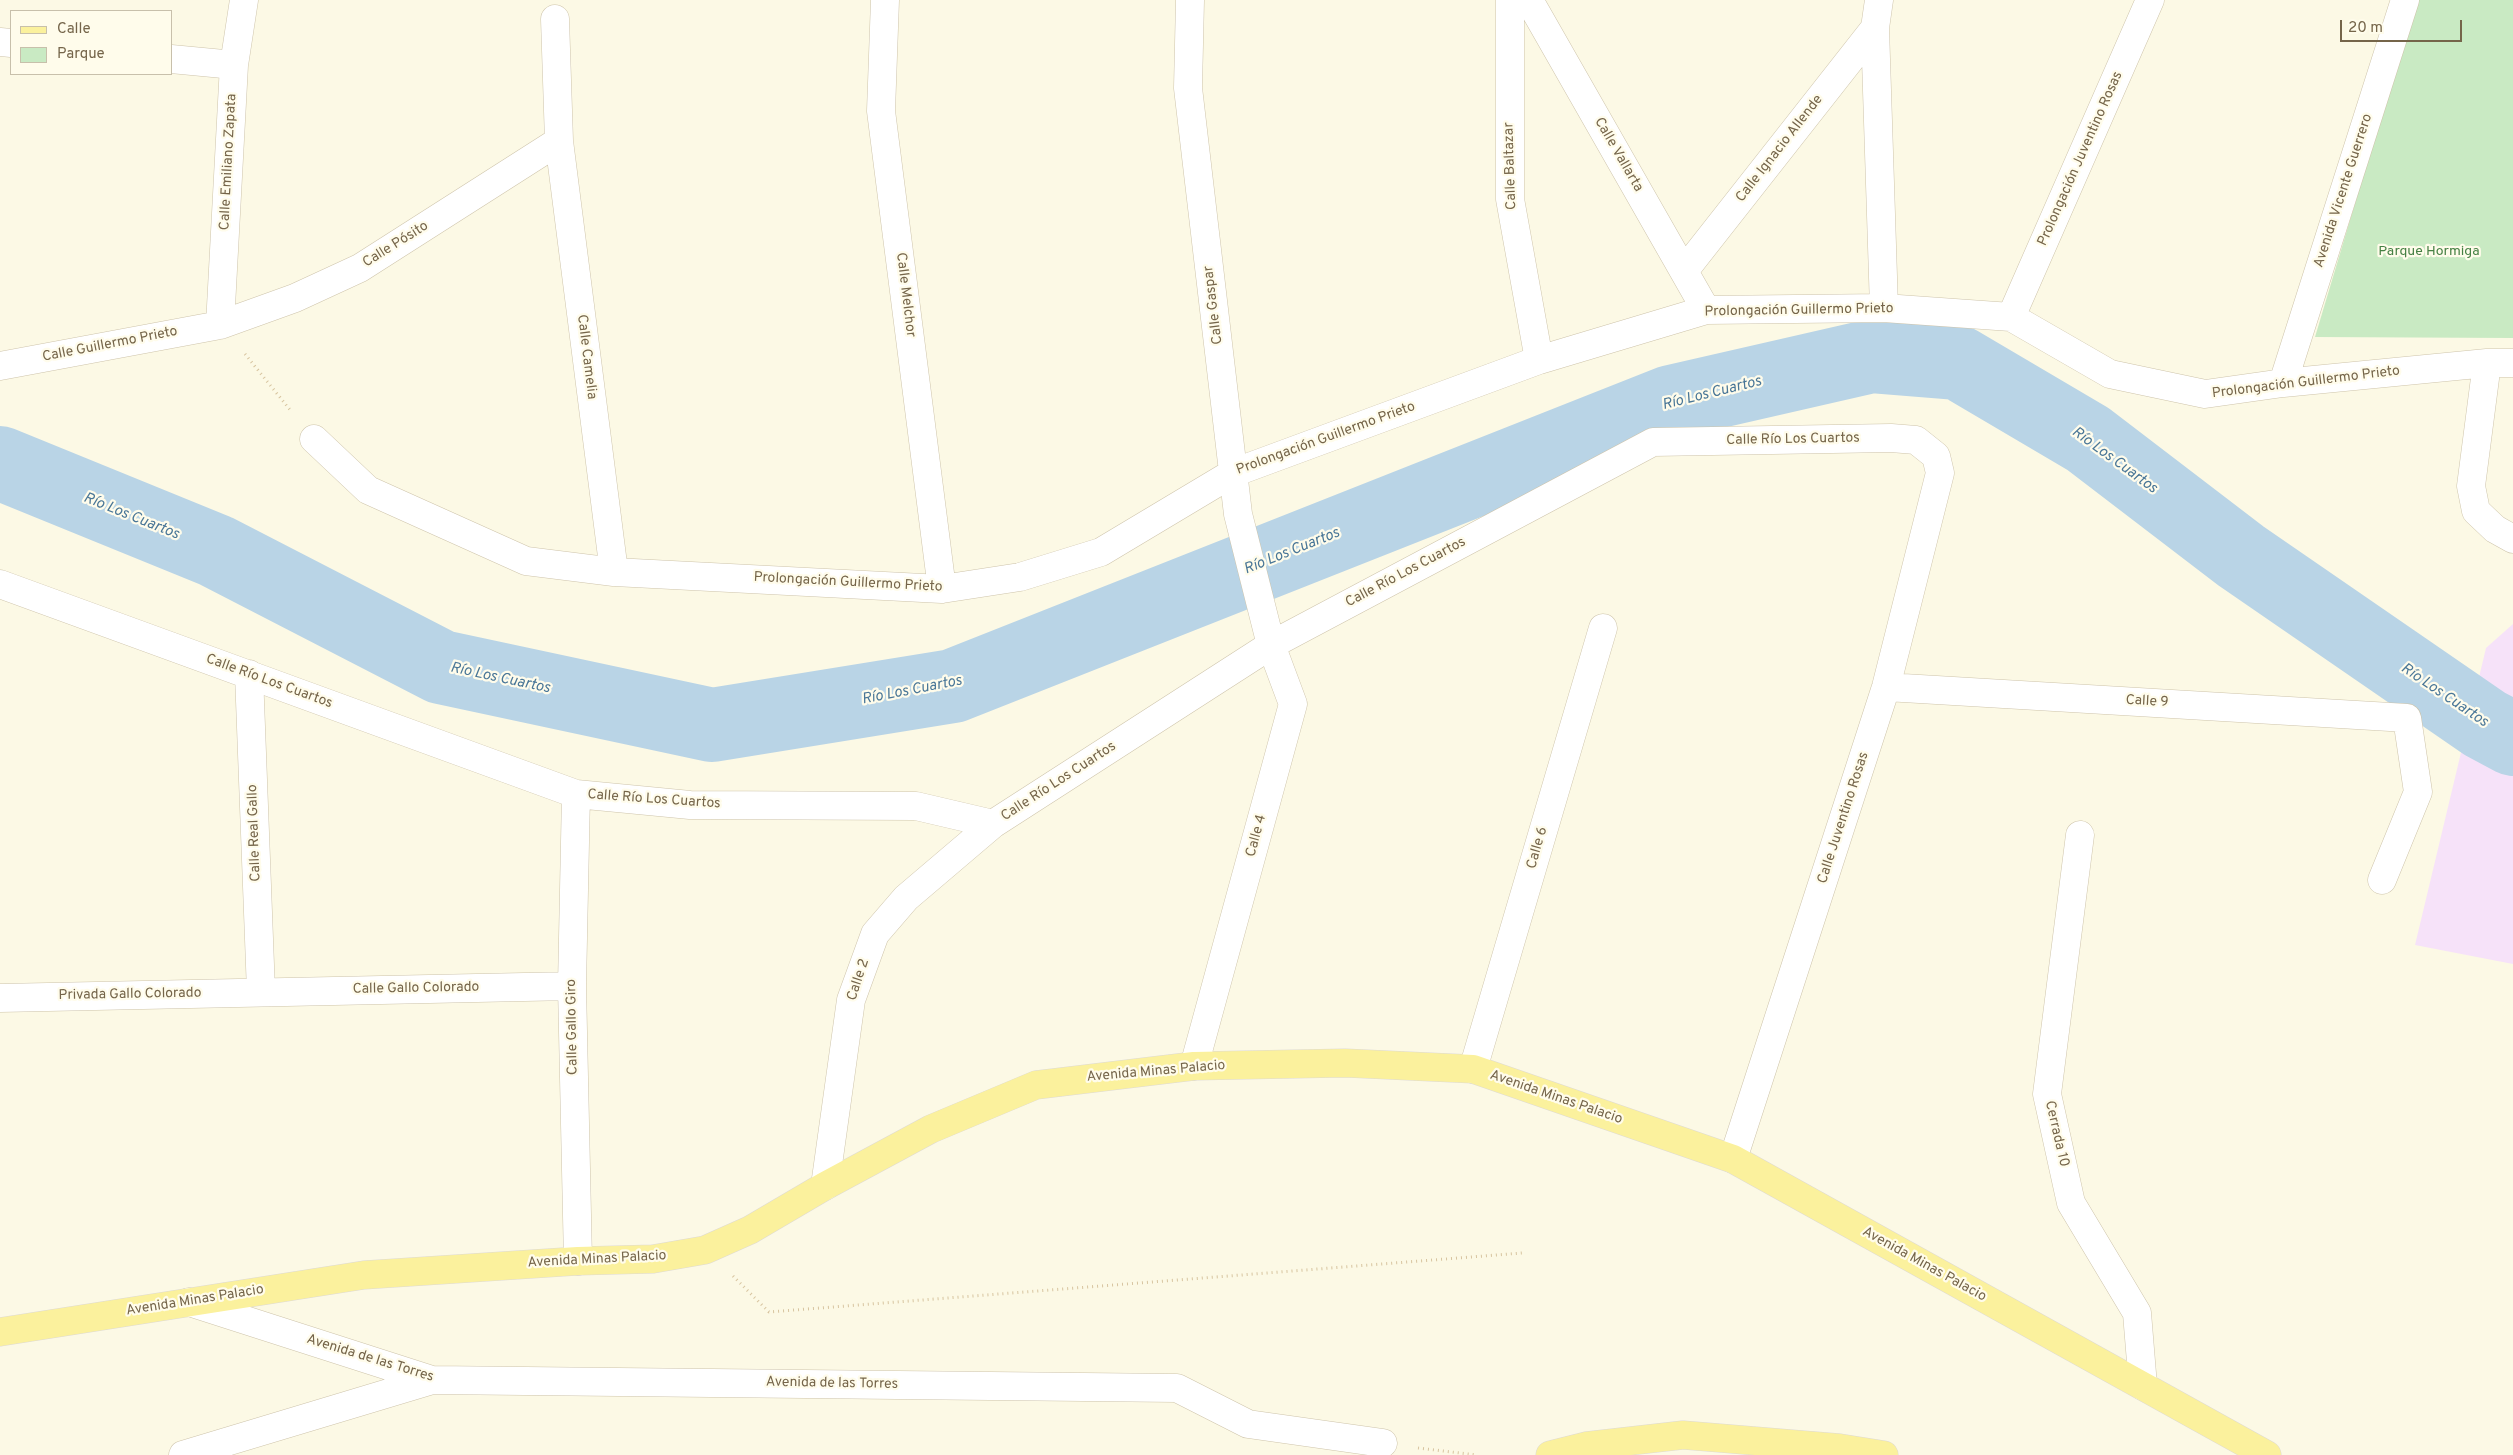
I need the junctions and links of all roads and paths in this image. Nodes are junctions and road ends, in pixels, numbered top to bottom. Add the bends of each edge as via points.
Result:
1 (244, 0) edge
2 (885, 0) edge
3 (1190, 0) edge
4 (1510, 0) edge
5 (1529, 0) edge
6 (1879, 0) edge
7 (2150, 0) edge
8 (2405, 0) edge
9 (556, 19) dead end
10 (1875, 28) junction
11 (172, 59) edge
12 (234, 65) junction
13 (559, 141) junction
14 (1684, 271) junction
15 (1884, 308) junction
16 (1706, 310) junction
17 (2012, 317) junction
18 (220, 325) junction
19 (1539, 360) junction
20 (2500, 363) edge
21 (0, 366) edge
22 (2283, 383) junction
23 (314, 439) joint
24 (1233, 473) junction
25 (1940, 473) joint
26 (2513, 539) edge
27 (614, 572) junction
28 (0, 584) edge
29 (942, 589) junction
30 (1262, 607) joint
31 (1603, 628) dead end
32 (1271, 645) junction
33 (249, 674) junction
34 (1886, 687) junction
35 (576, 794) junction
36 (993, 824) junction
37 (2080, 835) dead end
38 (2382, 880) dead end
39 (572, 986) junction
40 (261, 992) junction
41 (0, 998) edge
42 (1194, 1066) junction
43 (1473, 1069) junction
44 (1733, 1160) junction
45 (825, 1186) junction
46 (706, 1250) junction
47 (1522, 1253) dead end
48 (578, 1261) junction
49 (189, 1302) junction
50 (0, 1332) edge
51 (432, 1380) junction
52 (2144, 1386) junction
53 (1383, 1443) joint
54 (184, 1455) edge
55 (1477, 1455) edge
56 (1550, 1455) edge
57 (1884, 1455) edge
58 (2267, 1455) edge

1 - 12 street, Calle Emiliano Zapata
2 - 29 street, Calle Melchor via 881,111
3 - 24 street, Calle Gaspar via 1188,88
4 - 19 street, Calle Baltazar via 1510,199
5 - 14 street, Calle Vallarta
6 - 10 street
7 - 17 street, Prolongación Juventino Rosas
8 - 22 street, Avenida Vicente Guerrero
9 - 13 street, Calle Camelia
10 - 14 street, Calle Ignacio Allende
10 - 15 street
11 - 12 street
12 - 18 street, Calle Emiliano Zapata
13 - 18 street, Calle Pósito via 360,268 295,298
13 - 27 street, Calle Camelia
14 - 16 street, Calle Vallarta
15 - 16 street, Prolongación Guillermo Prieto
15 - 17 street, Prolongación Guillermo Prieto
16 - 19 street, Prolongación Guillermo Prieto
17 - 22 street, Prolongación Guillermo Prieto via 2110,374 2205,394
18 - 21 street, Calle Guillermo Prieto
18 - 23 path
19 - 24 street, Prolongación Guillermo Prieto
20 - 22 street, Prolongación Guillermo Prieto
20 - 26 street via 2471,486 2476,511 2495,530
23 - 27 street, Prolongación Guillermo Prieto via 368,490 526,561
24 - 29 street, Prolongación Guillermo Prieto via 1101,552 1020,577
24 - 30 street, Calle Gaspar via 1238,514
25 - 32 street, Calle Río Los Cuartos via 1936,456 1916,440 1653,442
25 - 34 street, Calle Juventino Rosas
27 - 29 street, Prolongación Guillermo Prieto
28 - 33 street, Calle Río Los Cuartos
30 - 32 street, Calle 4
31 - 43 street, Calle 6
32 - 36 street, Calle Río Los Cuartos
32 - 42 street, Calle 4 via 1293,704
33 - 35 street, Calle Río Los Cuartos
33 - 40 street, Calle Real Gallo
34 - 38 street, Calle 9 via 2407,718 2418,792
34 - 44 street, Calle Juventino Rosas
35 - 36 street, Calle Río Los Cuartos via 690,805 916,806
35 - 39 street, Calle Gallo Giro
36 - 45 street, Calle 2 via 906,898 875,934 851,1000
37 - 52 street, Cerrada 10 via 2047,1094 2071,1203 2137,1313
39 - 40 street, Calle Gallo Colorado
39 - 48 street, Calle Gallo Giro
40 - 41 street, Privada Gallo Colorado
42 - 43 main road, Avenida Minas Palacio via 1345,1063
42 - 45 main road, Avenida Minas Palacio via 1036,1085 931,1129
43 - 44 main road, Avenida Minas Palacio
44 - 52 main road, Avenida Minas Palacio
45 - 46 main road, Avenida Minas Palacio via 750,1230
46 - 47 path via 769,1312
46 - 48 main road, Avenida Minas Palacio via 653,1259
48 - 49 main road, Avenida Minas Palacio via 364,1275
49 - 50 main road, Avenida Minas Palacio
49 - 51 street, Avenida de las Torres
51 - 53 street, Avenida de las Torres via 1177,1388 1248,1424
51 - 54 street
52 - 58 main road, Avenida Minas Palacio
53 - 55 path
56 - 57 main road via 1586,1446 1683,1435 1840,1448

